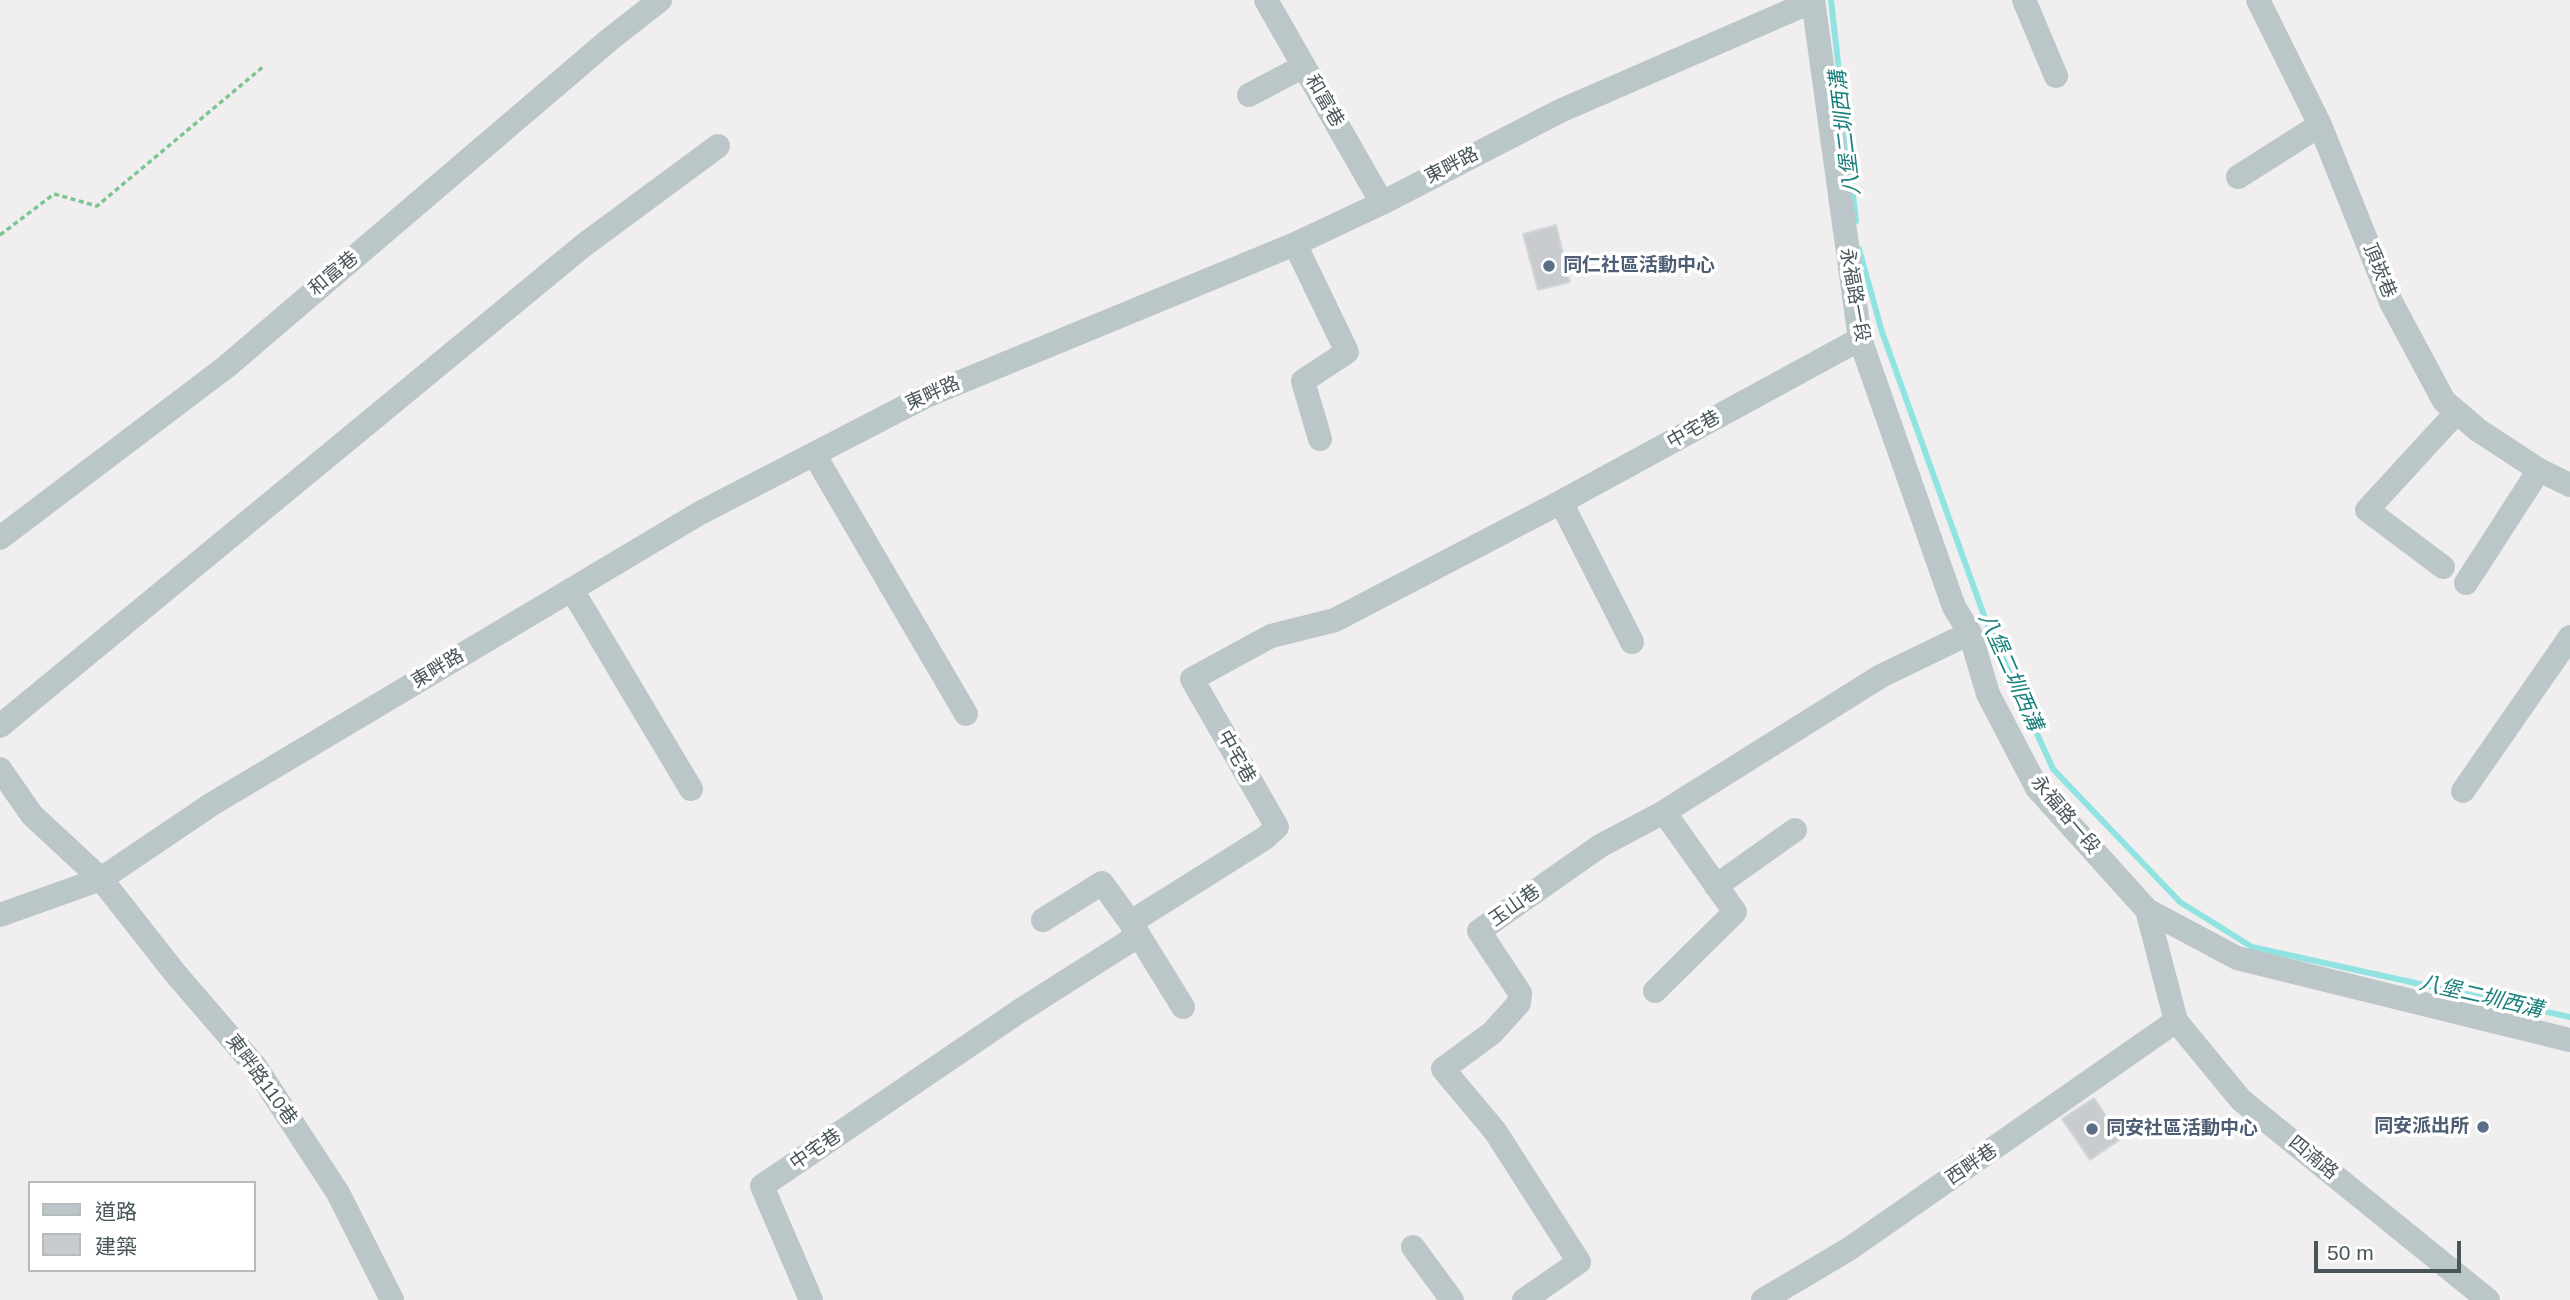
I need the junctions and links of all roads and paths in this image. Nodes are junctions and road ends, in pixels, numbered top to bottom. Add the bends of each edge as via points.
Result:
1 (660, 0) edge
2 (1266, 0) edge
3 (2024, 0) edge
4 (2258, 0) edge
5 (1814, 1) edge
6 (264, 66) dead end
7 (1304, 66) junction
8 (2056, 76) dead end
9 (1249, 95) dead end
10 (2320, 125) junction
11 (718, 146) dead end
12 (2238, 177) dead end
13 (1382, 203) junction
14 (0, 235) edge
15 (1295, 244) junction
16 (1860, 339) junction
17 (2457, 412) junction
18 (1320, 439) dead end
19 (814, 454) junction
20 (2539, 470) junction
21 (2570, 485) edge
22 (1561, 502) junction
23 (0, 538) edge
24 (2443, 567) dead end
25 (2466, 583) dead end
26 (572, 590) junction
27 (1970, 634) junction
28 (2570, 637) edge
29 (1632, 642) dead end
30 (966, 714) dead end
31 (0, 726) edge
32 (0, 769) edge
33 (691, 789) dead end
34 (2463, 791) dead end
35 (1664, 812) junction
36 (1794, 830) dead end
37 (101, 880) junction
38 (1716, 886) junction
39 (2147, 909) junction
40 (0, 915) edge
41 (1043, 920) dead end
42 (1133, 926) junction
43 (1655, 990) dead end
44 (1184, 1007) dead end
45 (2176, 1021) junction
46 (2570, 1040) edge
47 (1413, 1247) dead end
48 (392, 1300) edge
49 (811, 1300) edge
50 (1452, 1300) edge
51 (1524, 1300) edge
52 (1763, 1300) edge
53 (2488, 1300) edge

1 - 23 street, 和富巷 via 226,367
2 - 7 street, 和富巷
3 - 8 street
4 - 10 street, 頂崁巷
5 - 13 street, 東畔路 via 1560,111
5 - 16 street, 永福路一段
6 - 14 path via 97,206 54,194
7 - 9 street
7 - 13 street, 和富巷
10 - 12 street
10 - 17 street, 頂崁巷 via 2391,302 2445,401
11 - 31 street via 584,245
13 - 15 street, 東畔路
15 - 18 street via 1347,352 1303,381
15 - 19 street, 東畔路 via 924,397
16 - 22 street, 中宅巷
16 - 27 street, 永福路一段 via 1954,607
17 - 20 street, 頂崁巷
17 - 24 street via 2367,510
19 - 26 street, 東畔路 via 700,513
19 - 30 street
20 - 21 street, 頂崁巷
20 - 25 street
22 - 29 street
22 - 42 street, 中宅巷 via 1335,620 1271,636 1192,679 1277,827 1136,919
26 - 33 street
26 - 37 street, 東畔路 via 212,804
27 - 35 street, 玉山巷 via 1881,676
27 - 39 street, 永福路一段 via 1988,694 2037,788
28 - 34 street
32 - 37 street via 32,815
35 - 38 street
35 - 51 street, 玉山巷 via 1600,846 1479,931 1520,993 1519,1003 1492,1033 1443,1069 1495,1131 1578,1262
36 - 38 street
37 - 40 street, 東畔路
37 - 48 street, 東畔路110巷 via 255,1066 338,1193
38 - 43 street via 1735,912
39 - 45 street, 四湳路
39 - 46 street, 永福路一段 via 2237,958
41 - 42 street via 1102,883
42 - 44 street
42 - 49 street, 中宅巷 via 1133,939 762,1186
45 - 52 street, 西畔巷 via 1849,1249
45 - 53 street, 四湳路 via 2241,1100
47 - 50 street

